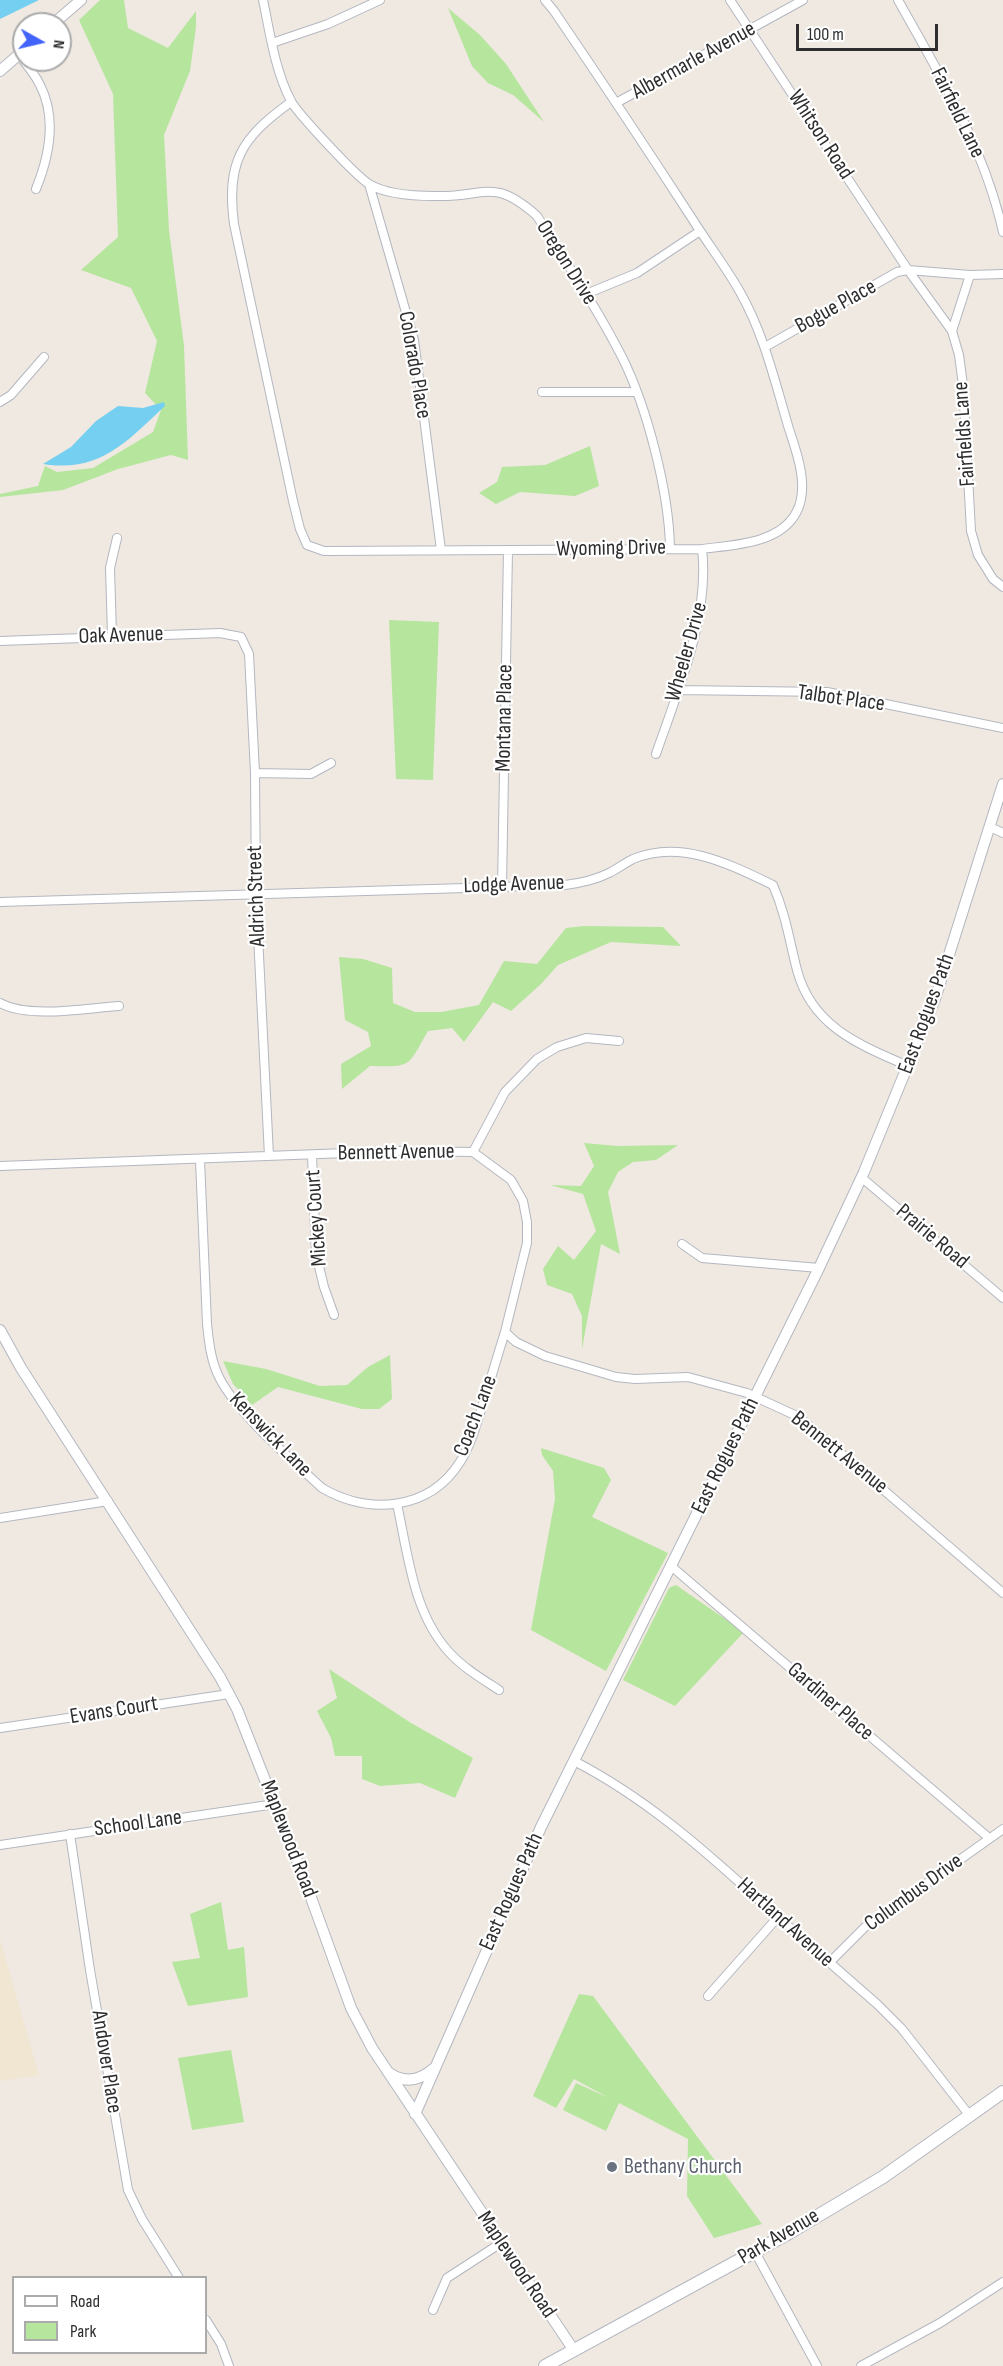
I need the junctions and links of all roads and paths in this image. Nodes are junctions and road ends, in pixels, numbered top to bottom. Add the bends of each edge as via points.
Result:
1 (81, 0) edge
2 (263, 0) edge
3 (380, 0) edge
4 (545, 0) edge
5 (730, 0) edge
6 (803, 0) edge
7 (898, 0) edge
8 (67, 12) edge
9 (750, 31) junction
10 (273, 43) junction
11 (12, 60) edge
12 (0, 71) edge
13 (33, 72) edge
14 (291, 102) junction
15 (616, 103) junction
16 (369, 184) junction
17 (36, 189) dead end
18 (700, 231) junction
19 (1003, 232) edge
20 (908, 270) junction
21 (1003, 274) edge
22 (970, 275) junction
23 (586, 294) junction
24 (952, 331) junction
25 (765, 347) junction
26 (44, 357) dead end
27 (542, 392) dead end
28 (635, 392) junction
29 (0, 402) edge
30 (117, 538) dead end
31 (670, 548) junction
32 (702, 549) junction
33 (441, 550) junction
34 (508, 551) junction
35 (1003, 586) edge
36 (112, 635) junction
37 (241, 638) joint
38 (0, 641) edge
39 (678, 690) junction
40 (1003, 728) edge
41 (656, 754) dead end
42 (331, 763) dead end
43 (255, 773) junction
44 (1003, 784) edge
45 (990, 827) junction
46 (1003, 833) edge
47 (502, 885) junction
48 (256, 895) junction
49 (0, 902) edge
50 (0, 1003) edge
51 (119, 1006) dead end
52 (619, 1041) dead end
53 (908, 1066) junction
54 (473, 1152) junction
55 (269, 1155) junction
56 (312, 1155) junction
57 (200, 1160) junction
58 (0, 1166) edge
59 (861, 1177) junction
60 (682, 1244) dead end
61 (819, 1268) junction
62 (1003, 1296) edge
63 (334, 1315) dead end
64 (0, 1330) edge
65 (505, 1332) junction
66 (755, 1396) junction
67 (108, 1501) junction
68 (398, 1504) junction
69 (0, 1518) edge
70 (671, 1566) junction
71 (1003, 1593) edge
72 (500, 1690) dead end
73 (229, 1694) junction
74 (0, 1728) edge
75 (574, 1761) junction
76 (275, 1804) junction
77 (1003, 1829) edge
78 (70, 1834) junction
79 (989, 1838) junction
80 (0, 1845) edge
81 (777, 1917) junction
82 (829, 1963) junction
83 (708, 1996) dead end
84 (436, 2067) junction
85 (384, 2068) junction
86 (1003, 2092) edge
87 (415, 2114) junction
88 (970, 2116) junction
89 (501, 2243) junction
90 (755, 2252) junction
91 (177, 2276) edge
92 (1003, 2282) edge
93 (433, 2310) dead end
94 (207, 2322) edge
95 (573, 2349) junction
96 (229, 2366) edge
97 (545, 2366) edge
98 (818, 2366) edge
99 (861, 2366) edge

1 - 8 street
2 - 10 street, Oregon Drive
3 - 10 street
4 - 15 street, Wyoming Drive
5 - 9 street, Whitson Road
6 - 9 street, Albermarle Avenue
7 - 19 street, Fairfield Lane via 957,104 978,153
9 - 15 street, Albermarle Avenue
9 - 20 street, Whitson Road
10 - 14 street, Oregon Drive
11 - 12 street
13 - 17 street via 45,98 50,144
14 - 16 street, Oregon Drive
14 - 33 street, Wyoming Drive via 252,135 232,177 231,200 300,529 307,545 324,551
15 - 18 street, Wyoming Drive
16 - 23 street, Oregon Drive via 419,195 504,193 520,201 537,216
16 - 33 street, Colorado Place via 414,340
18 - 23 street via 638,273
18 - 25 street, Wyoming Drive via 740,292
20 - 22 street
20 - 24 street, Whitson Road
20 - 25 street, Bogue Place via 897,272
21 - 22 street
22 - 24 street
23 - 28 street, Oregon Drive via 623,359
24 - 35 street, Fairfields Lane via 963,385 971,531 978,555 993,579
25 - 32 street, Wyoming Drive via 800,470 797,512 785,526 766,537
26 - 29 street
27 - 28 street
28 - 31 street, Oregon Drive via 663,485
30 - 36 street via 110,567
31 - 32 street, Wyoming Drive
31 - 34 street, Wyoming Drive
32 - 39 street, Wheeler Drive via 703,594
33 - 34 street, Wyoming Drive
34 - 47 street, Montana Place
36 - 37 street, Oak Avenue via 220,633
36 - 38 street, Oak Avenue
37 - 43 street, Aldrich Street via 249,654
39 - 40 street, Talbot Place via 827,692
39 - 41 street, Wheeler Drive
42 - 43 street via 310,774
43 - 48 street, Aldrich Street
44 - 45 street, East Rogues Path
45 - 46 street
45 - 53 street, East Rogues Path via 935,999
47 - 48 street, Lodge Avenue
47 - 53 street, Lodge Avenue via 588,882 656,851 683,851 747,872 773,885 784,910 798,973 812,1004 831,1026 854,1041
48 - 49 street, Lodge Avenue
48 - 55 street, Aldrich Street
50 - 51 street via 17,1010 42,1011
52 - 54 street via 586,1038 557,1047 537,1059 505,1092
53 - 59 street, East Rogues Path
54 - 56 street, Bennett Avenue
54 - 65 street, Bennett Avenue via 511,1180 523,1201 527,1222 526,1243
55 - 56 street, Bennett Avenue
55 - 57 street, Bennett Avenue
56 - 63 street, Mickey Court via 316,1254
57 - 58 street, Bennett Avenue
57 - 68 street, Kenswick Lane via 207,1324 219,1377 234,1402 322,1488 360,1504
59 - 61 street, East Rogues Path
59 - 62 street, Prairie Road
60 - 61 street via 702,1258
61 - 66 street, East Rogues Path
64 - 67 street, Maplewood Road
65 - 66 street, Bennett Avenue via 545,1356 616,1377 688,1377
65 - 68 street, Coach Lane via 473,1437 460,1462 429,1491
66 - 70 street, East Rogues Path
66 - 71 street, Bennett Avenue via 800,1417
67 - 69 street
67 - 73 street, Maplewood Road
68 - 72 street via 414,1581 433,1629 448,1651
70 - 75 street, East Rogues Path
70 - 79 street, Gardiner Place
73 - 74 street, Evans Court
73 - 76 street, Maplewood Road
75 - 81 street, Hartland Avenue via 656,1812
75 - 84 street, East Rogues Path
76 - 78 street, School Lane
76 - 85 street, Maplewood Road via 351,2008
77 - 79 street, Columbus Drive
78 - 80 street, School Lane
78 - 91 street, Andover Place via 128,2190
79 - 82 street, Columbus Drive via 865,1927
81 - 82 street, Hartland Avenue
81 - 83 street
82 - 88 street, Hartland Avenue via 902,2029
84 - 85 street via 409,2081
84 - 87 street, East Rogues Path
85 - 87 street, Maplewood Road
86 - 88 main road, Park Avenue
87 - 89 street, Maplewood Road
88 - 90 main road, Park Avenue via 883,2176
89 - 93 street via 447,2278
89 - 95 street, Maplewood Road
90 - 95 main road, Park Avenue
90 - 98 street
92 - 99 street via 940,2323
94 - 96 street
95 - 97 main road, Park Avenue

